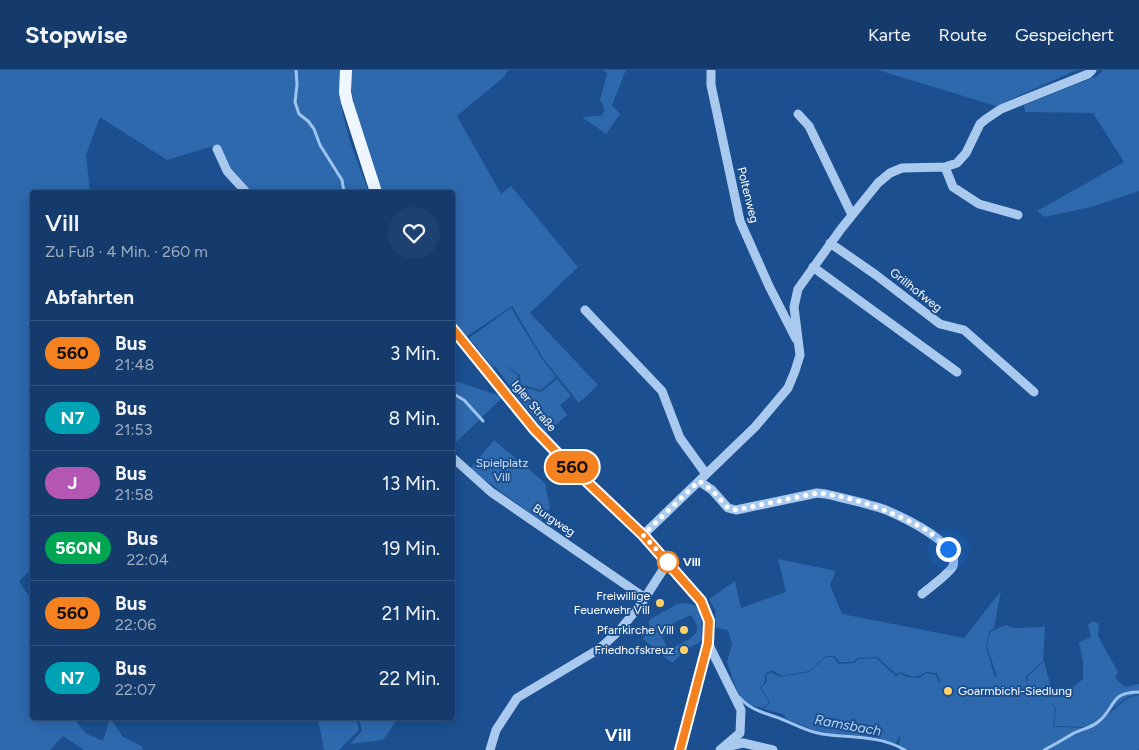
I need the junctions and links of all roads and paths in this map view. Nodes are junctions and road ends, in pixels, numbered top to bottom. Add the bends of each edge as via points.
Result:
1 (346, 70) edge
2 (710, 70) edge
3 (1092, 70) edge
4 (798, 114) dead end
5 (217, 149) dead end
6 (945, 167) junction
7 (244, 190) edge
8 (375, 190) edge
9 (852, 215) junction
10 (1018, 215) dead end
11 (830, 243) junction
12 (813, 267) junction
13 (585, 310) dead end
14 (455, 332) edge
15 (799, 346) junction
16 (958, 372) dead end
17 (1034, 392) dead end
18 (455, 460) edge
19 (706, 474) junction
20 (699, 481) junction
21 (643, 535) junction
22 (668, 562) junction
23 (922, 594) dead end
24 (645, 598) junction
25 (708, 643) junction
26 (722, 749) edge
27 (490, 750) edge
28 (680, 750) edge
29 (774, 750) edge

1 - 8 main road via 347,102
2 - 15 street, Poltenweg via 740,221
3 - 6 street via 988,117 980,124 960,161
4 - 9 street via 809,126
5 - 7 street via 227,171
6 - 9 street via 907,167 895,171 878,184
6 - 10 street via 953,187 979,204
9 - 11 street
11 - 12 street
11 - 17 street, Grillhofweg via 940,324 964,330
12 - 15 street via 798,289 794,302
12 - 16 street
13 - 19 street via 662,391 680,438
14 - 21 main road, Igler Straße via 534,429
15 - 19 street via 797,366 784,394
18 - 24 street, Burgweg via 490,492
19 - 20 street
20 - 21 street
20 - 23 street via 728,508 736,510 817,493 826,494 885,510 930,532 952,552 954,561 952,568
21 - 22 main road, Igler Straße
22 - 24 street
22 - 25 main road, Igler Straße via 704,607 709,621
24 - 27 street via 619,631 599,649 517,698 496,730
25 - 26 street via 741,710 740,733
25 - 28 main road, Igler Straße
26 - 29 street via 743,743

